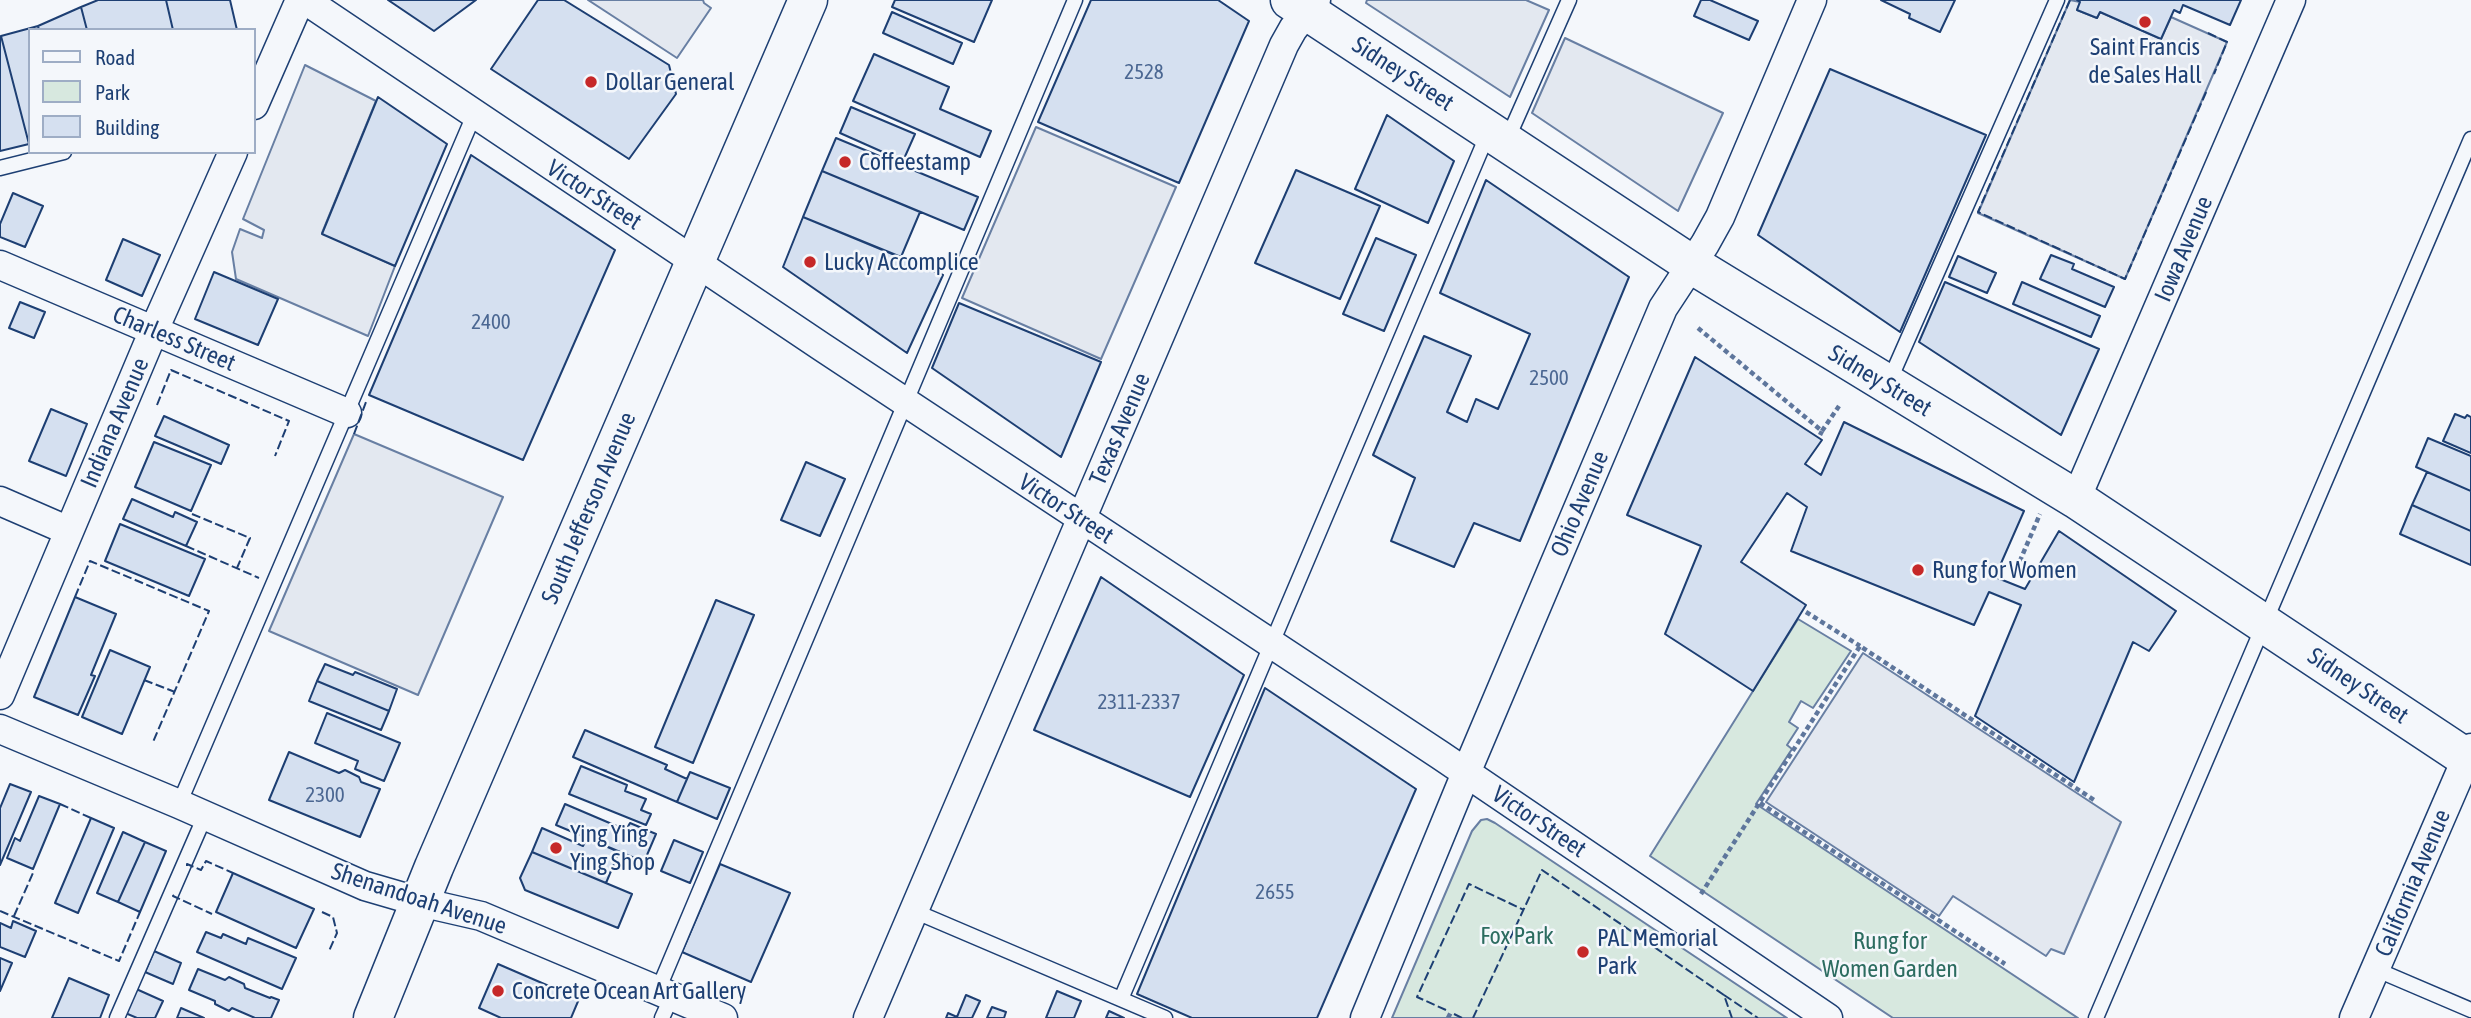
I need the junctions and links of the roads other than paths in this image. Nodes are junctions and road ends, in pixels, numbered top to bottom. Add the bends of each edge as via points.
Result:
1 (302, 0) edge
2 (808, 0) edge
3 (1075, 0) edge
4 (1569, 0) edge
5 (1812, 0) edge
6 (2057, 0) edge
7 (2291, 0) edge
8 (1304, 4) edge
9 (256, 101) edge
10 (474, 115) junction
11 (1498, 136) junction
12 (2471, 139) edge
13 (56, 154) edge
14 (232, 154) edge
15 (0, 168) edge
16 (695, 263) junction
17 (1691, 264) junction
18 (0, 265) edge
19 (154, 330) junction
20 (1888, 385) junction
21 (906, 404) junction
22 (347, 413) junction
23 (2077, 499) junction
24 (0, 501) edge
25 (1081, 519) junction
26 (69, 531) junction
27 (2264, 624) junction
28 (1271, 644) junction
29 (0, 695) edge
30 (0, 729) edge
31 (2469, 756) edge
32 (1466, 773) junction
33 (179, 804) junction
34 (205, 816) junction
35 (420, 902) junction
36 (914, 911) junction
37 (2375, 969) junction
38 (1121, 999) junction
39 (664, 1001) edge
40 (2471, 1010) edge
41 (117, 1018) edge
42 (373, 1018) edge
43 (723, 1018) edge
44 (868, 1018) edge
45 (1165, 1018) edge
46 (1365, 1018) edge
47 (1828, 1018) edge
48 (2096, 1018) edge
49 (2354, 1018) edge

1 - 9 street
1 - 10 street, Victor Street
2 - 16 street, South Jefferson Avenue
3 - 21 lane
4 - 11 lane
5 - 17 street, Ohio Avenue via 1720,217
6 - 20 lane
7 - 23 street, Iowa Avenue
8 - 11 street, Sidney Street
8 - 25 street, Texas Avenue
10 - 16 street, Victor Street
10 - 22 lane
11 - 17 street, Sidney Street
11 - 28 lane
12 - 27 lane
13 - 15 lane
14 - 19 street, Indiana Avenue
16 - 21 street, Victor Street
16 - 35 street, South Jefferson Avenue
17 - 20 street, Sidney Street
17 - 32 street, Ohio Avenue via 1663,308
18 - 19 street, Charless Street
19 - 22 street, Charless Street
19 - 26 street, Indiana Avenue
20 - 23 street, Sidney Street
21 - 25 street, Victor Street
21 - 39 lane
22 - 33 lane
23 - 27 street, Sidney Street
24 - 26 street
25 - 28 street, Victor Street
25 - 36 street, Texas Avenue
26 - 29 street, Indiana Avenue
27 - 31 street, Sidney Street
27 - 48 lane
28 - 32 street, Victor Street
28 - 38 lane
30 - 33 street, Shenandoah Avenue
31 - 37 street, California Avenue
32 - 46 street, Ohio Avenue
32 - 47 street, Victor Street
33 - 34 street, Shenandoah Avenue
34 - 35 street, Shenandoah Avenue via 365,886
34 - 41 lane
35 - 39 street, Shenandoah Avenue via 481,916
35 - 42 street, South Jefferson Avenue
36 - 38 lane
36 - 44 street, Texas Avenue
37 - 40 lane
37 - 49 street, California Avenue
38 - 45 lane
39 - 43 street, Shenandoah Avenue

